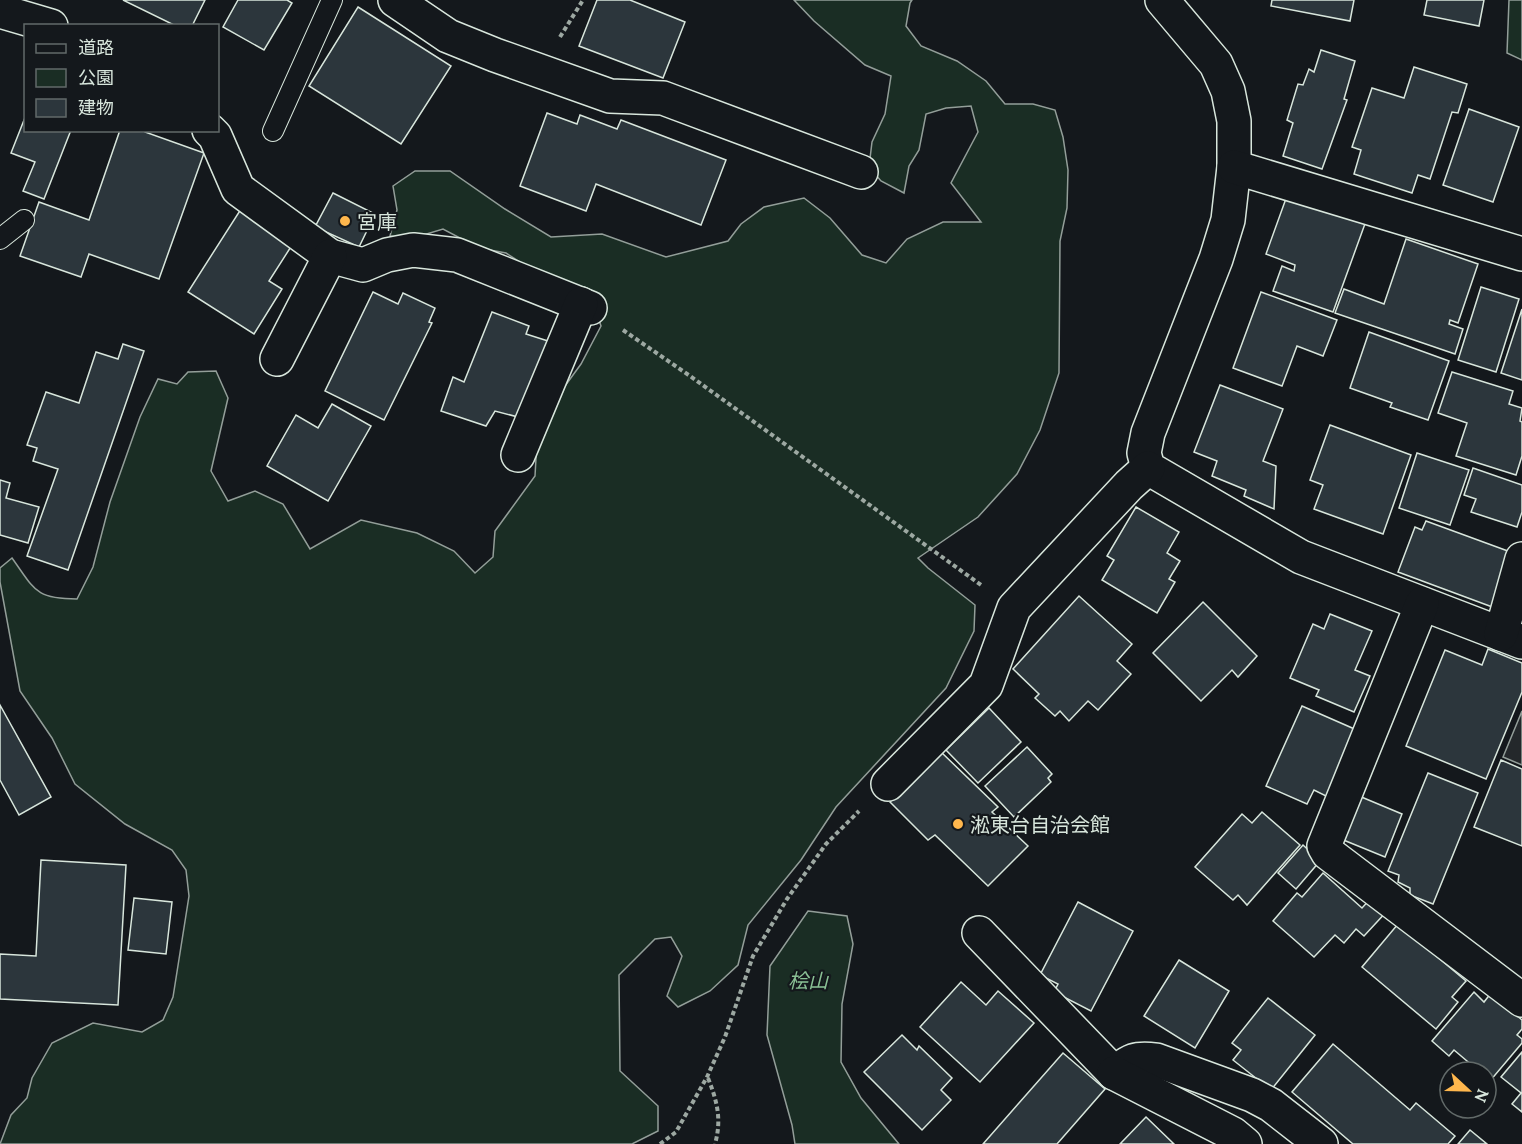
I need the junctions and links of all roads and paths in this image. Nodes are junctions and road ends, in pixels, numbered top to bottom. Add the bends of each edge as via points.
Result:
1 (332, 0) edge
2 (395, 0) edge
3 (1162, 0) edge
4 (0, 11) edge
5 (45, 24) edge
6 (273, 131) dead end
7 (211, 132) edge
8 (1234, 167) junction
9 (861, 172) dead end
10 (24, 220) dead end
11 (0, 239) edge
12 (1522, 254) edge
13 (330, 256) junction
14 (585, 306) junction
15 (277, 359) dead end
16 (518, 454) dead end
17 (1148, 468) junction
18 (1522, 560) edge
19 (1422, 604) junction
20 (1014, 608) junction
21 (1511, 638) edge
22 (888, 784) joint
23 (979, 933) dead end
24 (1522, 1000) edge
25 (1114, 1073) junction
26 (708, 1077) junction
27 (660, 1144) edge
28 (715, 1144) edge
29 (1245, 1144) edge
30 (1321, 1144) edge

1 - 6 lane
2 - 9 street via 448,36 495,55 610,96 663,98
3 - 8 street via 1216,64 1228,91 1234,121
4 - 5 street
7 - 13 street via 238,189
8 - 12 street
8 - 17 street via 1228,220 1216,259 1148,433 1144,453
10 - 11 lane
13 - 14 street via 363,265 413,250 458,255
13 - 15 street
14 - 16 street
14 - 20 path via 700,383
17 - 19 street via 1301,557
17 - 20 street
18 - 21 street
19 - 21 street
19 - 24 street via 1324,846 1328,854
20 - 22 street via 986,685
22 - 26 path via 826,844 787,899 753,956
23 - 25 street
25 - 29 street via 1233,1134
25 - 30 street via 1132,1060 1156,1060 1252,1095
26 - 27 path via 676,1132
26 - 28 path via 717,1101 719,1131

